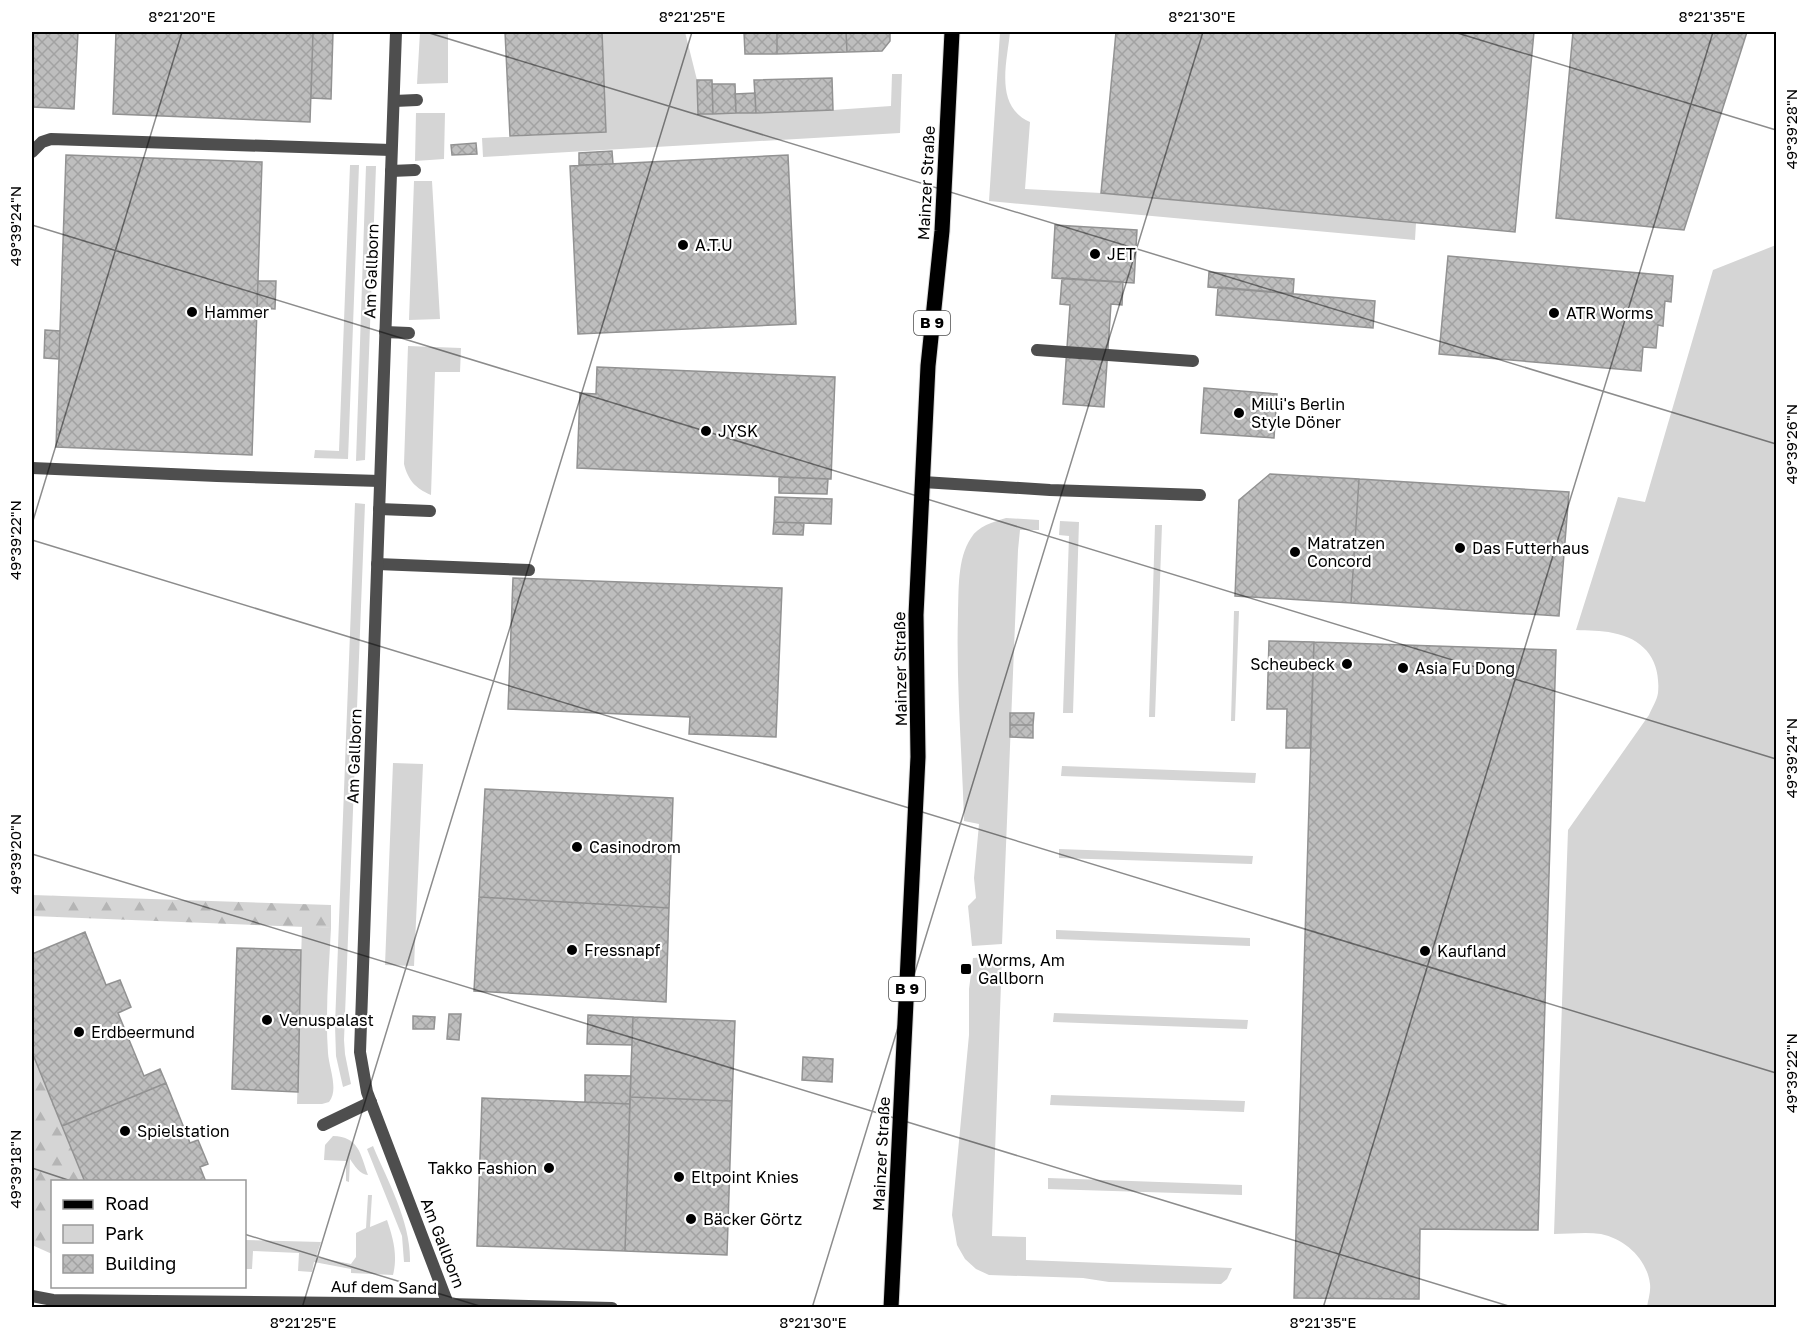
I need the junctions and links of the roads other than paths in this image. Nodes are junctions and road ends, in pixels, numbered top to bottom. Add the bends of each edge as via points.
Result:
1 (396, 32) edge
2 (952, 32) edge
3 (417, 100) dead end
4 (394, 101) junction
5 (391, 150) junction
6 (32, 152) edge
7 (415, 170) dead end
8 (391, 171) junction
9 (386, 332) junction
10 (409, 333) dead end
11 (1037, 350) dead end
12 (1193, 361) dead end
13 (32, 468) edge
14 (380, 481) junction
15 (923, 482) junction
16 (1200, 495) dead end
17 (379, 510) junction
18 (430, 511) dead end
19 (377, 564) junction
20 (529, 570) dead end
21 (371, 1102) junction
22 (323, 1125) dead end
23 (32, 1296) edge
24 (449, 1306) edge
25 (612, 1308) edge
26 (891, 1308) edge

1 - 4 street, Am Gallborn
2 - 15 main road, Mainzer Straße / B 9
3 - 4 street
4 - 5 street, Am Gallborn
5 - 6 street via 51,140 42,142
5 - 8 street, Am Gallborn
7 - 8 street
8 - 9 street, Am Gallborn
9 - 10 street
9 - 14 street, Am Gallborn
11 - 12 street
13 - 14 street
14 - 17 street, Am Gallborn
15 - 16 street
15 - 26 main road, Mainzer Straße / B 9 via 916,615 918,757
17 - 18 street
17 - 19 street, Am Gallborn
19 - 20 street
19 - 21 street, Am Gallborn via 360,1041
21 - 22 street
21 - 24 street, Am Gallborn
23 - 24 street, Auf dem Sand via 53,1300
24 - 25 street, Am Gallborn

